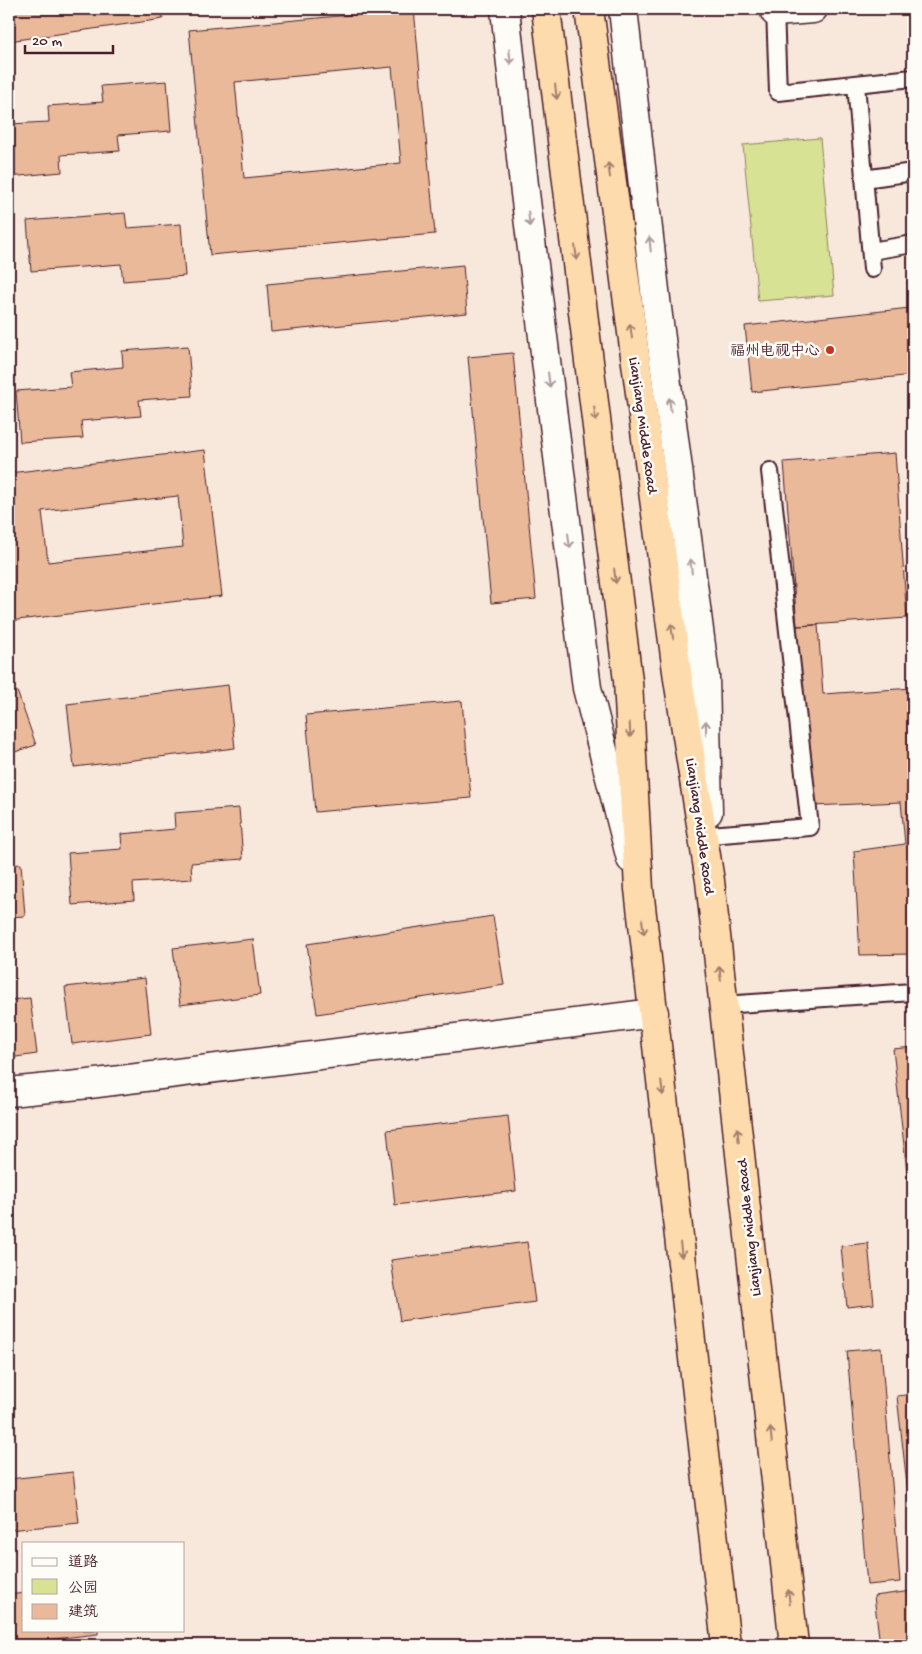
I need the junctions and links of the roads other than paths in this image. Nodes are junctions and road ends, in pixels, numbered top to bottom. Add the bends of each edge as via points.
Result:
1 (505, 9) edge
2 (546, 9) edge
3 (588, 9) edge
4 (623, 9) edge
5 (813, 9) edge
6 (775, 10) edge
7 (913, 78) edge
8 (856, 84) junction
9 (913, 172) edge
10 (864, 179) junction
11 (913, 244) edge
12 (871, 251) junction
13 (872, 268) dead end
14 (770, 471) dead end
15 (709, 835) junction
16 (710, 881) junction
17 (639, 889) junction
18 (913, 992) edge
19 (723, 1006) junction
20 (654, 1013) junction
21 (9, 1092) edge
22 (726, 1645) edge
23 (794, 1645) edge

1 -> 17 main road via 587,688
2 -> 17 highway via 628,681
16 -> 3 highway, Lianjiang Middle Road via 678,679
15 -> 4 main road via 705,676 657,308
5 - 6 main road
6 - 8 lane via 778,92
7 - 8 lane
8 - 10 lane
9 - 10 lane
10 - 12 lane
11 - 12 lane
12 - 13 lane
14 - 15 lane via 810,827
15 - 16 main road
19 -> 16 highway, Lianjiang Middle Road
17 -> 20 highway
18 - 19 lane
23 -> 19 highway, Lianjiang Middle Road
20 - 21 main road
20 -> 22 highway

